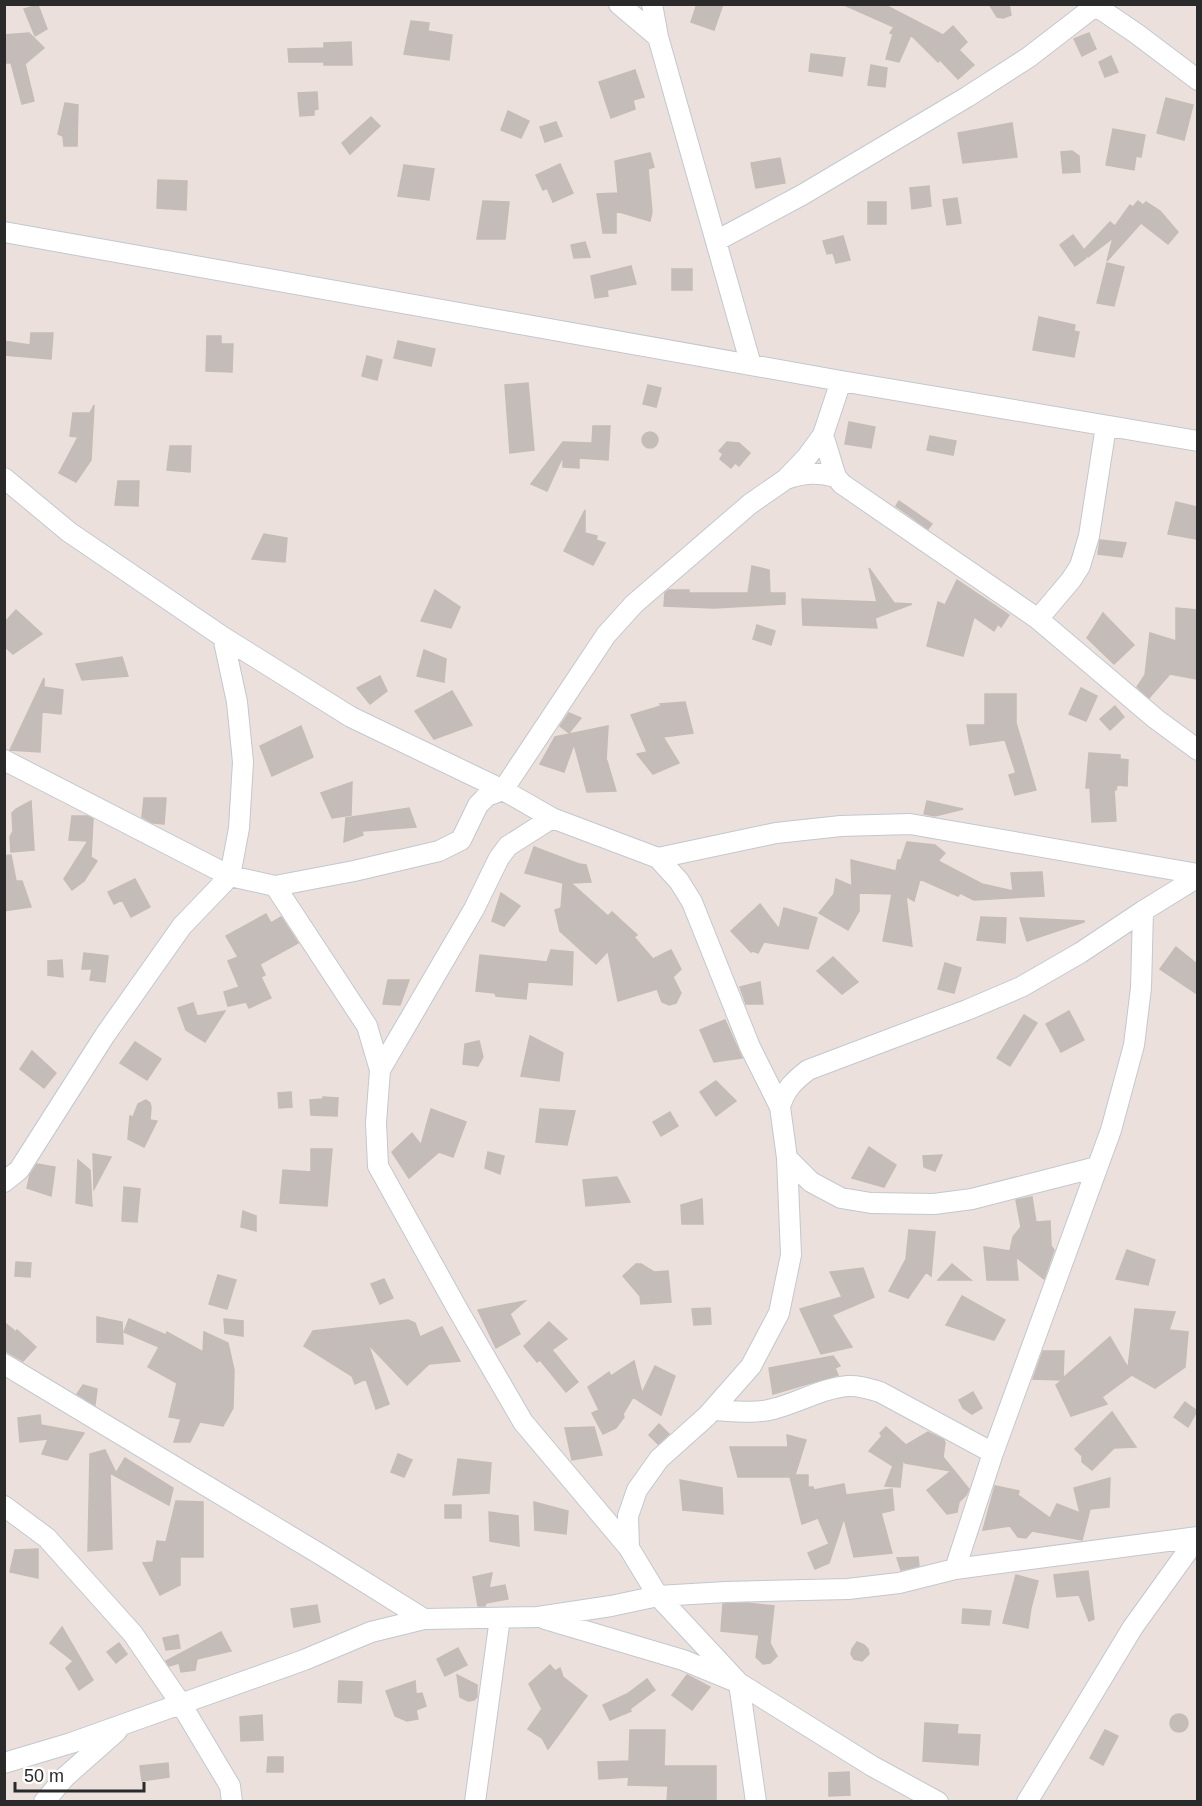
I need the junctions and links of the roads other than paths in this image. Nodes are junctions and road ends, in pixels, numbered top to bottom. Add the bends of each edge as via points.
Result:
1 (619, 4) edge
2 (652, 4) edge
3 (1094, 5) edge
4 (658, 38) junction
5 (1197, 80) edge
6 (4, 232) edge
7 (716, 241) junction
8 (751, 364) junction
9 (841, 381) junction
10 (1106, 426) junction
11 (823, 435) junction
12 (1197, 441) edge
13 (836, 477) junction
14 (4, 478) edge
15 (786, 479) junction
16 (1038, 620) junction
17 (223, 637) junction
18 (1197, 750) edge
19 (10, 767) edge
20 (503, 790) junction
21 (552, 818) junction
22 (658, 858) junction
23 (230, 876) junction
24 (1197, 876) edge
25 (275, 886) junction
26 (1143, 911) junction
27 (380, 1070) junction
28 (780, 1107) junction
29 (787, 1158) junction
30 (1097, 1167) junction
31 (4, 1182) edge
32 (4, 1364) edge
33 (713, 1410) junction
34 (993, 1453) junction
35 (4, 1506) edge
36 (1197, 1537) edge
37 (629, 1548) junction
38 (955, 1569) junction
39 (658, 1596) junction
40 (500, 1617) junction
41 (538, 1617) junction
42 (424, 1619) junction
43 (739, 1683) junction
44 (181, 1704) junction
45 (125, 1723) junction
46 (4, 1763) edge
47 (44, 1802) edge
48 (232, 1802) edge
49 (475, 1802) edge
50 (756, 1802) edge
51 (938, 1802) edge
52 (1027, 1802) edge

1 - 4 street
2 - 4 street
3 - 5 street
3 - 7 street via 1029,57 968,97
4 - 7 street
6 - 8 street
7 - 8 street
8 - 9 street
9 - 10 street
9 - 11 street
10 - 12 street
10 - 16 street via 1089,536 1080,566
11 - 13 street
11 - 15 street
13 - 15 street via 814,473
13 - 16 street
14 - 17 street via 69,531
15 - 20 street via 750,504 634,604 606,635
16 - 18 street
17 - 20 street via 351,717
17 - 23 street via 237,702 243,762 239,828
19 - 23 street
20 - 21 street
20 - 25 street via 487,796 478,805 461,840 439,851
21 - 22 street
21 - 27 street via 508,846 499,858 474,909
22 - 24 street via 776,833 841,826 910,825
22 - 28 street via 679,882 701,920 750,1047
23 - 25 street
23 - 31 street via 182,926 105,1035 19,1170
24 - 26 street
25 - 27 street via 367,1026
26 - 28 street via 1021,987 808,1070 792,1083
26 - 30 street via 1141,988 1134,1045
27 - 37 street via 378,1166 524,1422
28 - 29 street
29 - 30 street via 811,1182 841,1198 871,1203 934,1204 972,1199
29 - 33 street via 791,1255 778,1313 751,1366
30 - 34 street
32 - 42 street
33 - 34 street via 757,1412 810,1395 848,1386 862,1387 880,1392
33 - 37 street via 659,1459 637,1490 628,1516
34 - 38 street
35 - 44 street via 47,1538 133,1634
36 - 38 street
36 - 52 street via 1133,1627
37 - 39 street
38 - 39 street via 899,1583 848,1589
39 - 41 street
39 - 43 street
40 - 41 street
40 - 42 street
40 - 49 street
41 - 43 street via 683,1660
42 - 44 street via 371,1632
43 - 50 street
43 - 51 street
44 - 45 street
44 - 48 street via 230,1786
45 - 46 street
45 - 47 street via 65,1777

